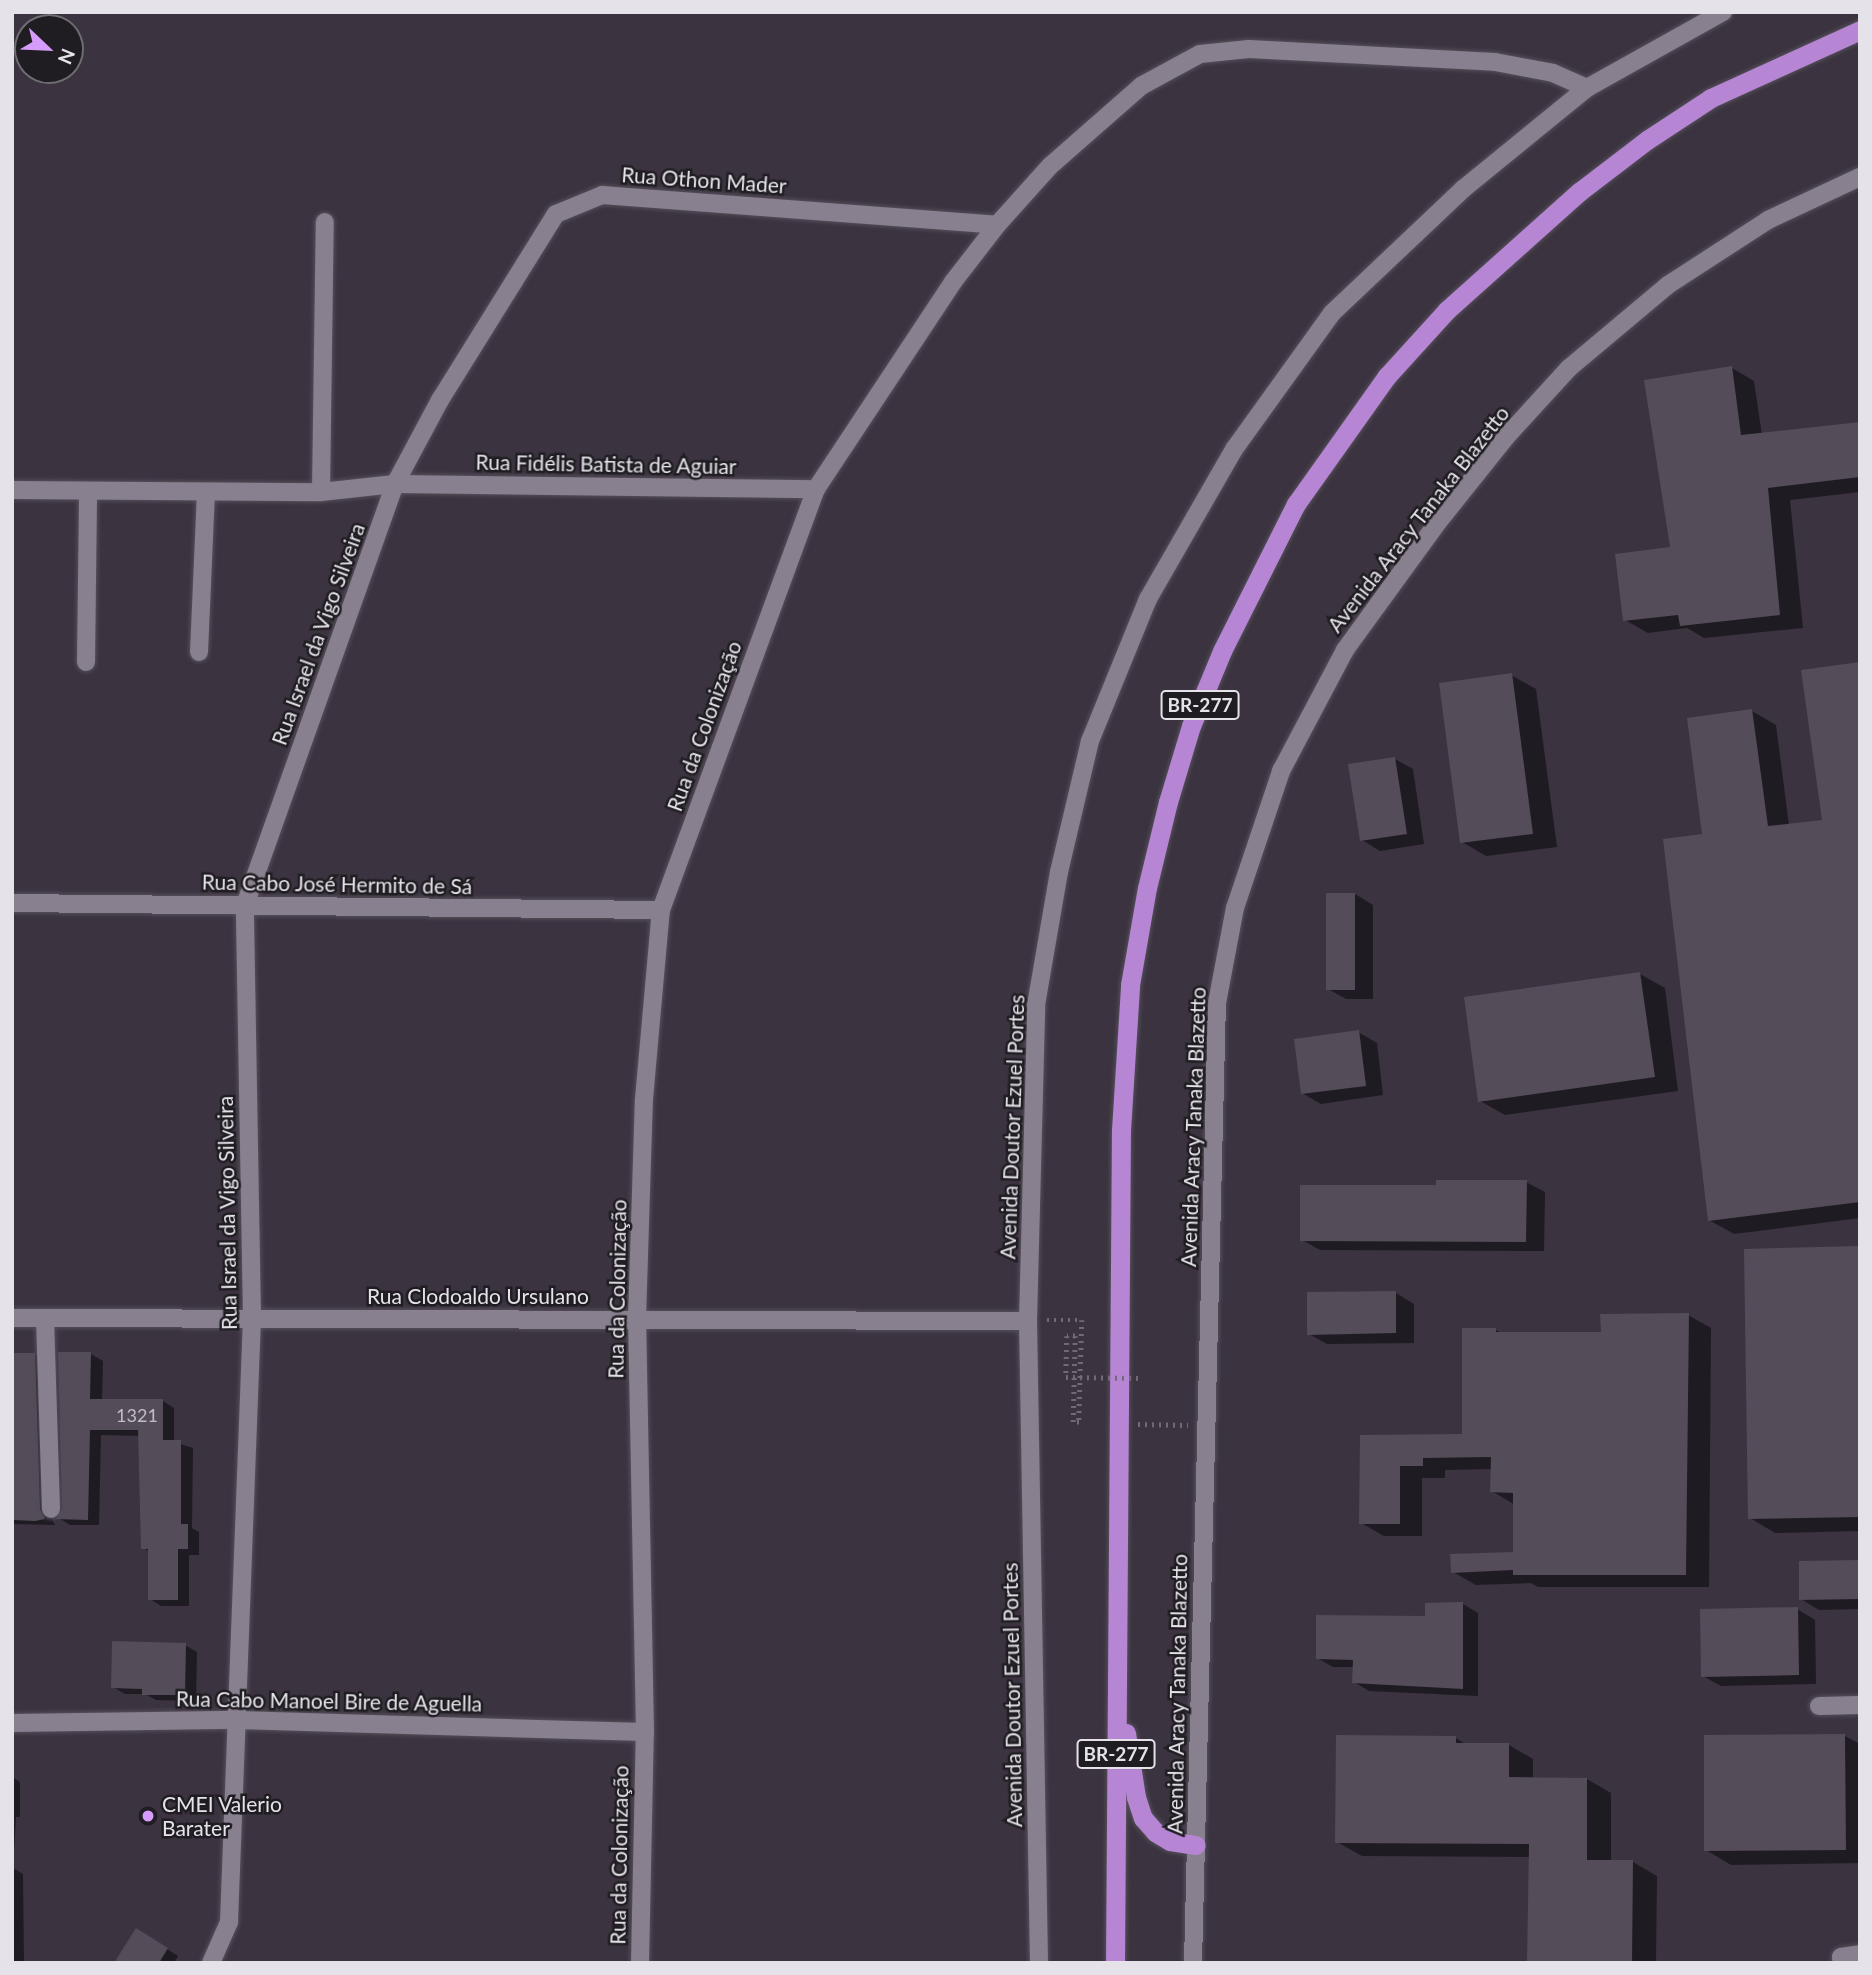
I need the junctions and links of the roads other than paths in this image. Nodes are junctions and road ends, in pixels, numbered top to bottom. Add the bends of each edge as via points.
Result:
1 (1723, 12) edge
2 (1860, 30) edge
3 (1587, 88) junction
4 (1860, 177) edge
5 (325, 222) dead end
6 (998, 225) junction
7 (396, 484) junction
8 (816, 489) junction
9 (12, 490) edge
10 (88, 492) junction
11 (206, 492) junction
12 (321, 492) junction
13 (199, 652) dead end
14 (86, 662) dead end
15 (12, 903) edge
16 (245, 905) junction
17 (661, 910) junction
18 (12, 1318) edge
19 (45, 1318) junction
20 (252, 1318) junction
21 (637, 1319) junction
22 (1028, 1321) junction
23 (51, 1508) dead end
24 (1115, 1667) junction
25 (1860, 1705) edge
26 (1819, 1706) dead end
27 (239, 1720) junction
28 (12, 1723) edge
29 (645, 1732) junction
30 (1196, 1845) junction
31 (1860, 1954) edge
32 (211, 1963) edge
33 (640, 1963) edge
34 (1039, 1963) edge
35 (1115, 1963) edge
36 (1193, 1963) edge
37 (1842, 1963) edge

1 - 3 street, Avenida Doutor Ezuel Portes
2 - 24 highway, BR-277 via 1711,98 1647,140 1569,200 1447,310 1387,376 1296,505 1222,651 1191,726 1168,802 1130,985 1121,1130
3 - 6 street, Rua da Colonização via 1553,73 1495,62 1249,49 1200,54 1141,86 1050,166
3 - 22 street, Avenida Doutor Ezuel Portes via 1463,189 1332,313 1235,448 1148,598 1090,741 1059,872 1036,1005
4 - 30 street, Avenida Aracy Tanaka Blazetto via 1768,220 1668,285 1569,368 1497,447 1345,650 1281,771 1235,908 1217,1003
5 - 12 street
6 - 7 street, Rua Othon Mader via 602,195 579,204 556,214 440,400
6 - 8 street, Rua da Colonização via 953,282
7 - 8 street, Rua Fidélis Batista de Aguiar
7 - 12 street, Rua Fidélis Batista de Aguiar
7 - 16 street, Rua Israel da Vigo Silveira
8 - 17 street, Rua da Colonização
9 - 10 street, Rua Fidélis Batista de Aguiar
10 - 11 street, Rua Fidélis Batista de Aguiar
10 - 14 street
11 - 12 street, Rua Fidélis Batista de Aguiar
11 - 13 street
15 - 16 street, Rua Cabo José Hermito de Sá
16 - 17 street, Rua Cabo José Hermito de Sá
16 - 20 street, Rua Israel da Vigo Silveira
17 - 21 street, Rua da Colonização via 644,1099
18 - 19 street, Rua Clodoaldo Ursulano
19 - 20 street, Rua Clodoaldo Ursulano
19 - 23 street
20 - 21 street, Rua Clodoaldo Ursulano
20 - 27 street, Rua Israel da Vigo Silveira
21 - 22 street, Rua Clodoaldo Ursulano
21 - 29 street, Rua da Colonização
22 - 34 street, Avenida Doutor Ezuel Portes
24 - 30 highway via 1143,1818 1170,1841
24 - 35 highway, BR-277
25 - 26 street
27 - 28 street, Rua Cabo Manoel Bire de Aguella
27 - 29 street, Rua Cabo Manoel Bire de Aguella
27 - 32 street, Rua Israel da Vigo Silveira via 229,1922
29 - 33 street, Rua da Colonização
30 - 36 street, Avenida Aracy Tanaka Blazetto
31 - 37 street via 1841,1957

